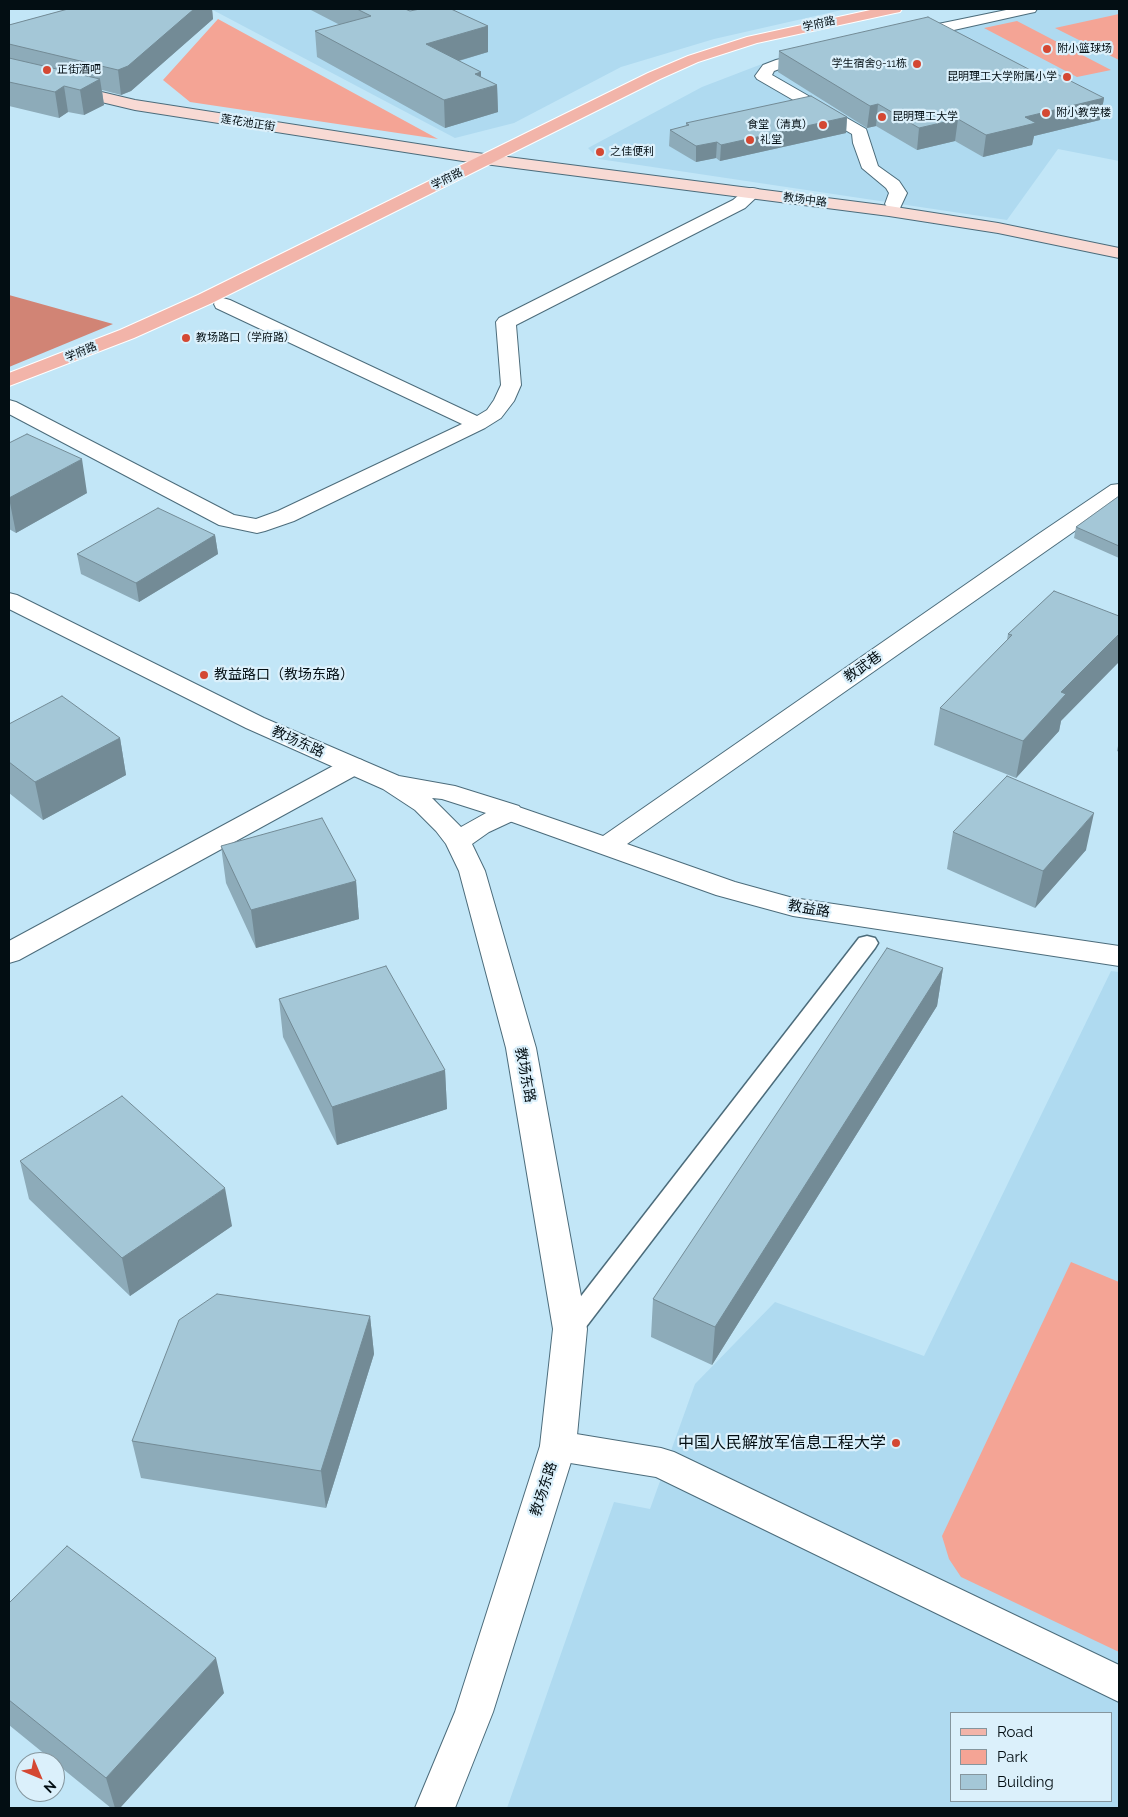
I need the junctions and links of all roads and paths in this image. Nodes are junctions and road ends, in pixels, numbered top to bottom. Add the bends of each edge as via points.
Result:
1 (895, 9) edge
2 (1030, 9) edge
3 (896, 38) edge
4 (829, 53) edge
5 (9, 75) edge
6 (774, 82) junction
7 (756, 86) dead end
8 (488, 158) junction
9 (752, 193) junction
10 (894, 204) dead end
11 (1119, 253) edge
12 (223, 304) dead end
13 (9, 380) edge
14 (9, 406) edge
15 (478, 424) junction
16 (1119, 490) edge
17 (9, 600) edge
18 (353, 766) junction
19 (392, 783) junction
20 (510, 812) junction
21 (458, 842) junction
22 (608, 846) junction
23 (867, 943) dead end
24 (9, 953) edge
25 (1119, 956) edge
26 (570, 1329) junction
27 (558, 1446) junction
28 (1119, 1684) edge
29 (435, 1808) edge

1 - 8 main road, 学府路 via 776,34 694,59
2 - 3 street
4 - 6 street via 768,68 763,76
5 - 8 main road, 莲花池正街 via 135,106
6 - 7 street
6 - 10 street via 860,132 870,168 893,185 898,193
8 - 9 main road, 教场中路
8 - 13 main road, 学府路 via 205,299 127,334
9 - 11 main road, 教场中路 via 998,228
9 - 15 street via 739,204 506,322 511,386 494,414
12 - 15 street
14 - 15 street via 228,520 257,526 286,516
16 - 22 street, 教武巷
17 - 18 street, 教场东路 via 255,723
18 - 19 street, 教场东路
18 - 24 street
19 - 20 street, 教益路 via 446,792
19 - 21 street, 教场东路 via 424,804
20 - 21 street via 480,826
20 - 22 street, 教益路
21 - 26 street, 教场东路 via 472,871 521,1048
22 - 25 street, 教益路 via 726,889 793,907
23 - 26 street
26 - 27 street, 教场东路
27 - 28 street via 661,1463
27 - 29 street, 教场东路 via 474,1712

